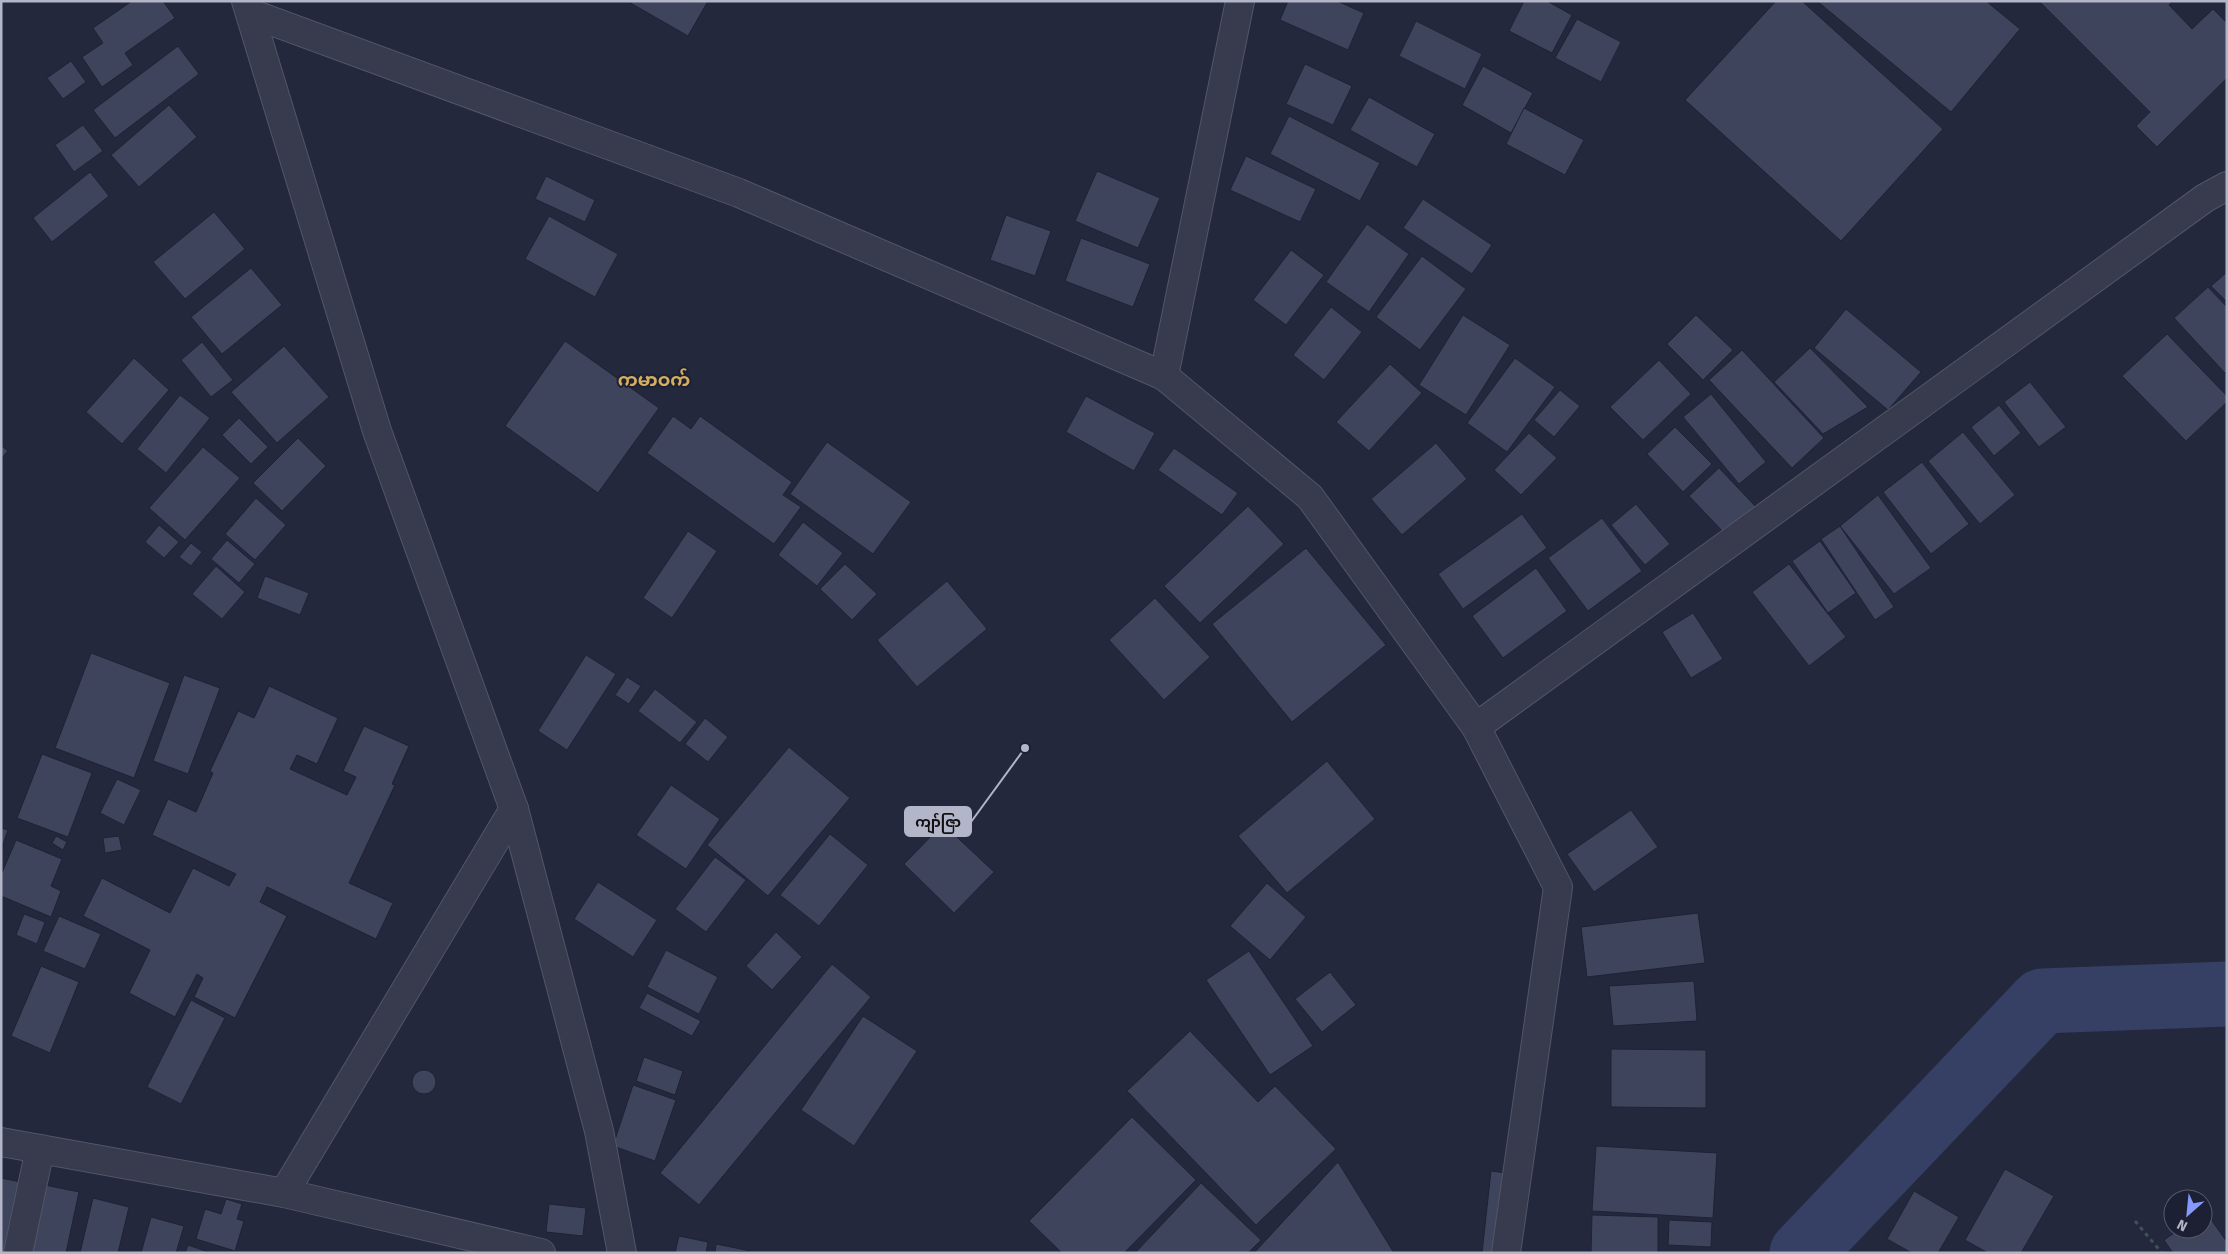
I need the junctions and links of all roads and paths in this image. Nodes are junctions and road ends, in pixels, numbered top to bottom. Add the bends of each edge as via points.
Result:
1 (1240, 1) edge
2 (248, 7) edge
3 (2227, 186) edge
4 (1164, 376) junction
5 (1476, 727) junction
6 (514, 809) junction
7 (1, 1142) edge
8 (40, 1149) junction
9 (284, 1193) junction
10 (2135, 1221) dead end
11 (18, 1253) edge
12 (541, 1253) edge
13 (622, 1253) edge
14 (1506, 1253) edge
15 (2162, 1253) edge

1 - 4 street
2 - 4 street via 739,193
2 - 6 street via 377,431
3 - 5 street
4 - 5 street via 1310,497
5 - 14 street via 1558,887
6 - 9 street
6 - 13 street via 599,1131
7 - 8 street
8 - 9 street
8 - 11 street
9 - 12 street
10 - 15 path

